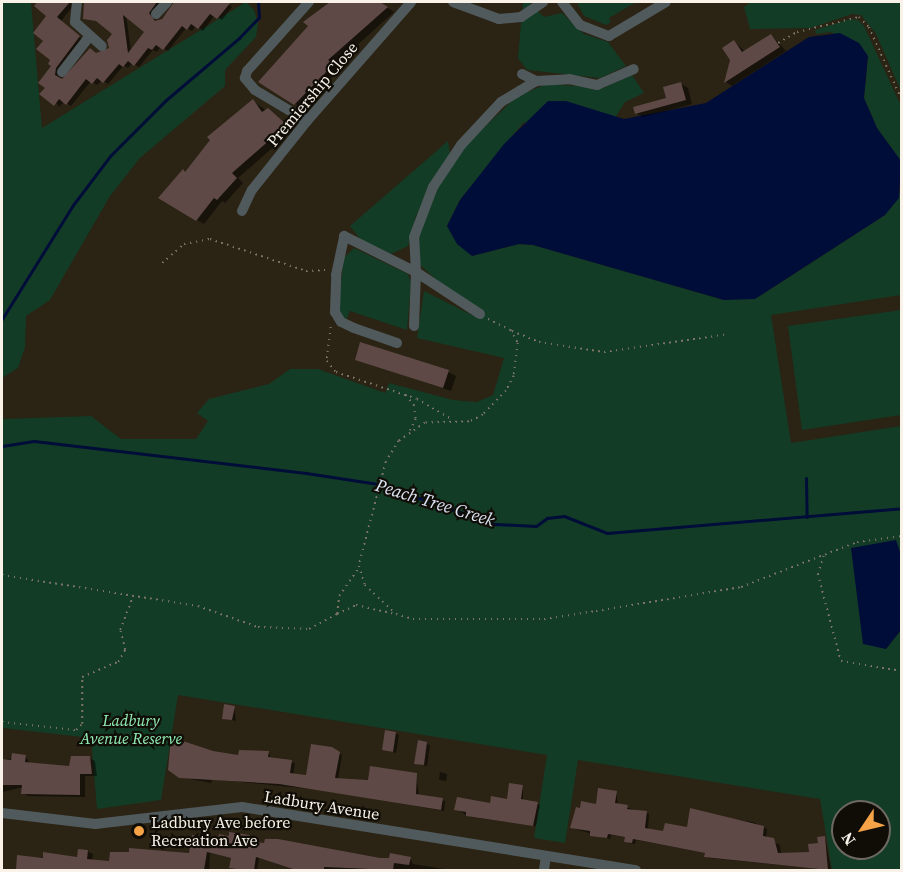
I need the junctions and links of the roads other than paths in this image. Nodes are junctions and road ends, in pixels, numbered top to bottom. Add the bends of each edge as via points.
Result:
1 (77, 2) edge
2 (167, 2) edge
3 (309, 2) edge
4 (411, 2) edge
5 (453, 2) edge
6 (543, 2) edge
7 (562, 2) edge
8 (666, 2) edge
9 (156, 14) dead end
10 (89, 37) junction
11 (102, 46) dead end
12 (634, 69) dead end
13 (62, 72) dead end
14 (522, 74) dead end
15 (536, 81) junction
16 (506, 90) dead end
17 (501, 102) junction
18 (307, 122) junction
19 (242, 211) dead end
20 (416, 272) junction
21 (480, 314) road end
22 (414, 326) dead end
23 (398, 343) dead end
24 (2, 813) edge
25 (546, 856) junction
26 (544, 870) edge
27 (636, 870) edge

1 - 10 street via 75,22
2 - 9 street
3 - 18 street via 245,78 255,90
4 - 18 street, Premiership Close
5 - 6 street via 499,19 521,17
7 - 8 street via 580,25 609,36
10 - 11 street
10 - 13 street
12 - 15 street via 597,85 569,79
14 - 15 street
15 - 17 street
16 - 17 street
17 - 20 street via 460,146 433,187 414,237
18 - 19 street, Premiership Close via 252,190
20 - 21 street
20 - 22 street
20 - 23 street via 344,236 335,312 341,322
24 - 25 street, Ladbury Avenue via 95,824 242,807
25 - 26 street
25 - 27 street, Ladbury Avenue

